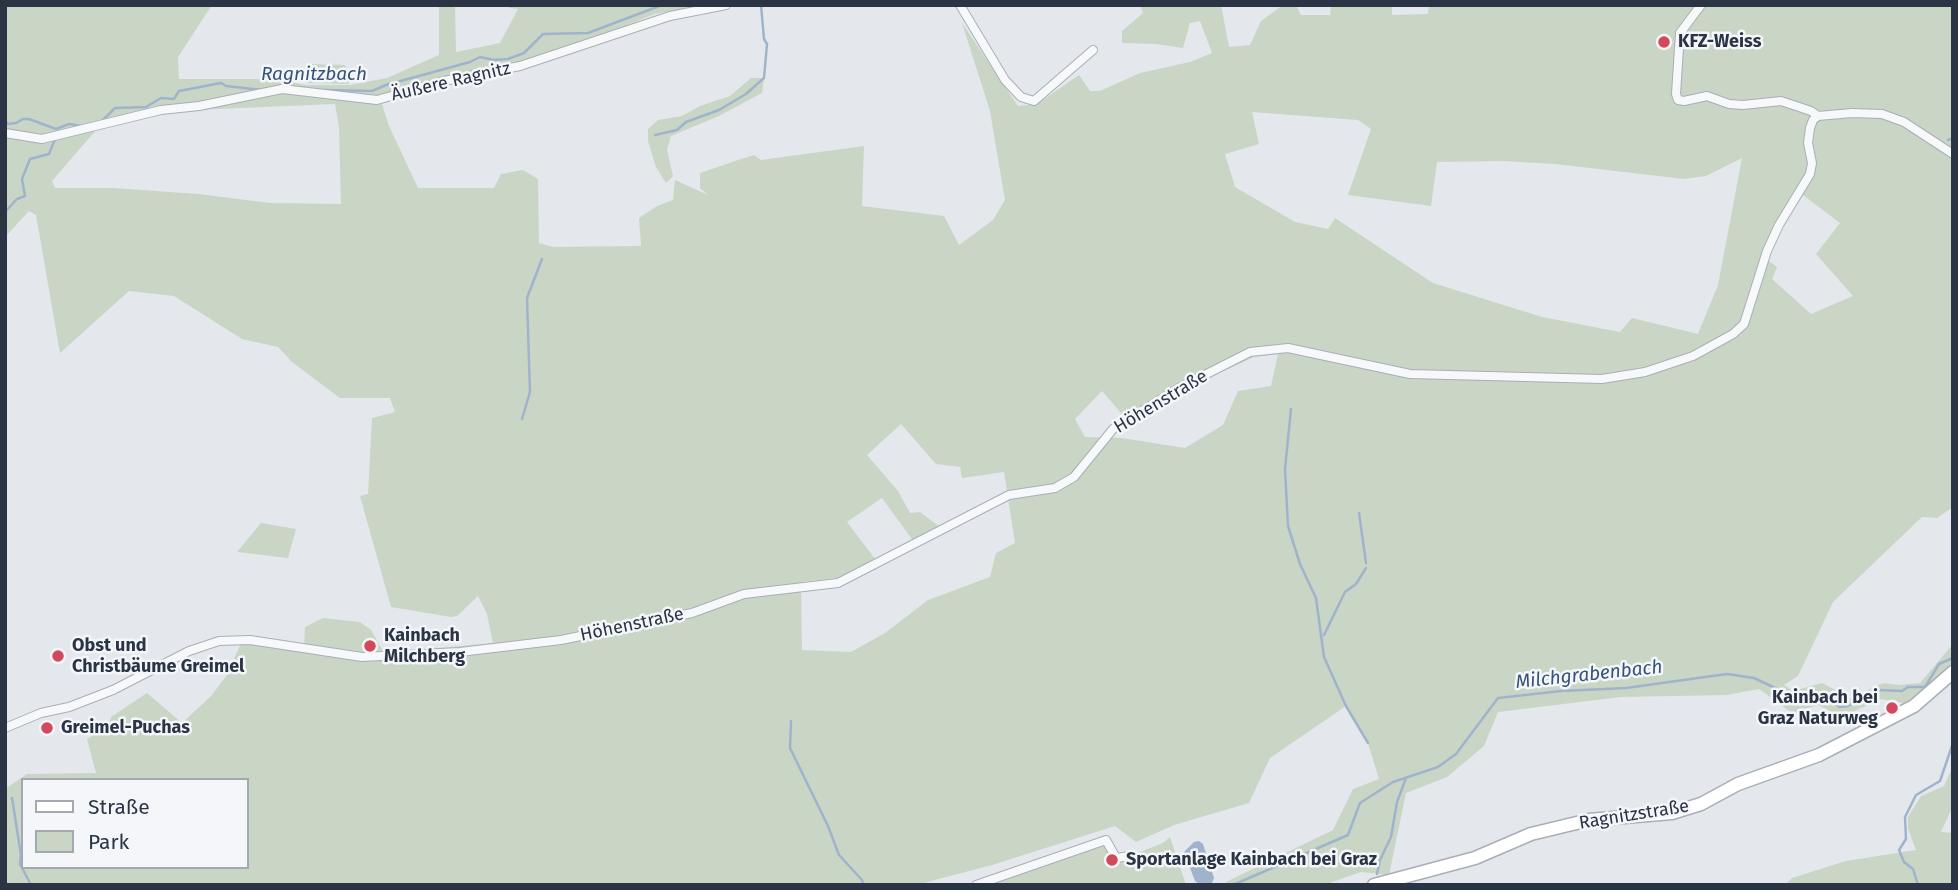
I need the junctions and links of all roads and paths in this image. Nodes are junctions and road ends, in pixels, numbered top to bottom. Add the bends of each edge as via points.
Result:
1 (726, 5) edge
2 (960, 5) edge
3 (1701, 5) edge
4 (1093, 50) dead end
5 (1818, 116) junction
6 (5, 133) edge
7 (1953, 154) edge
8 (1953, 672) edge
9 (5, 728) edge
10 (1130, 856) dead end
11 (976, 885) edge
12 (1374, 885) edge

1 - 6 street, Äußere Ragnitz via 670,16 520,66 377,100 282,89 161,110 42,139
2 - 4 street via 1005,80 1034,102
3 - 5 street via 1679,33 1678,100 1707,96 1729,104 1781,102
5 - 7 street via 1882,114 1904,122
5 - 9 street, Höhenstraße via 1809,135 1810,174 1767,251 1744,324 1693,356 1645,372 1602,379 1410,374 1287,348 1250,352 1113,429 1074,477 1055,488 1009,495 838,583 744,594 692,613 561,640 460,652 362,657 250,640 219,640 100,695
8 - 12 main road, Ragnitzstraße via 1914,706 1819,755 1738,784 1701,804 1672,813 1589,820 1531,834 1475,858
10 - 11 street via 1116,858 1106,840

